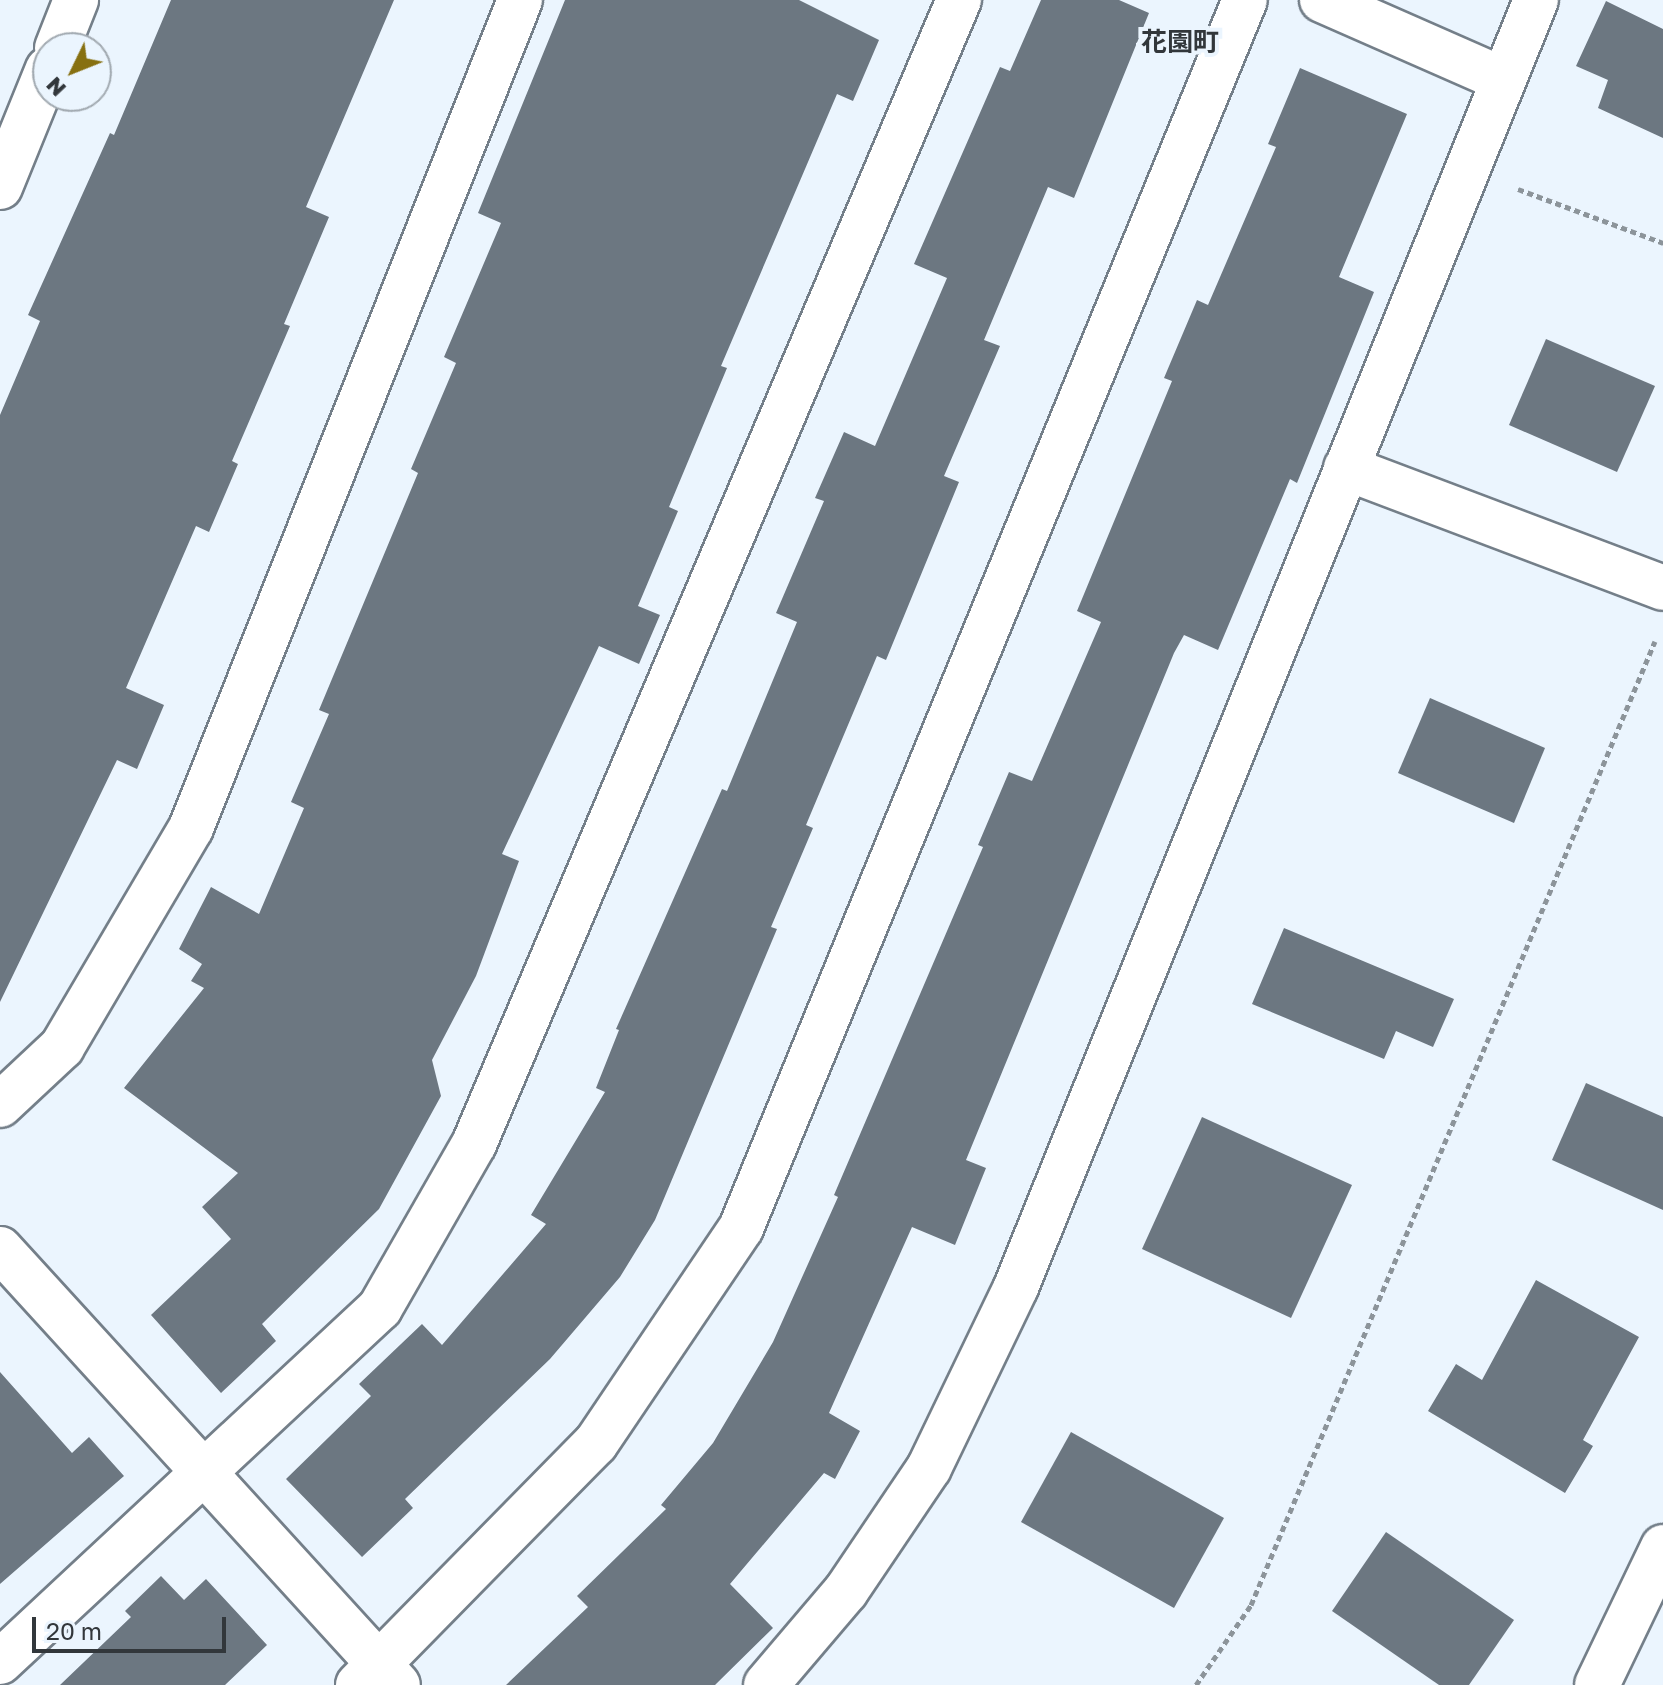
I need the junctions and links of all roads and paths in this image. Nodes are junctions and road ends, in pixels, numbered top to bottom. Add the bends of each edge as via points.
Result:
1 (76, 0) edge
2 (520, 0) edge
3 (959, 0) edge
4 (1245, 0) edge
5 (1322, 0) edge
6 (1536, 0) edge
7 (63, 32) edge
8 (1502, 79) junction
9 (32, 108) edge
10 (1463, 169) junction
11 (0, 187) edge
12 (1663, 243) edge
13 (1346, 468) junction
14 (1663, 588) edge
15 (1657, 637) dead end
16 (0, 1105) edge
17 (0, 1249) edge
18 (206, 1470) junction
19 (1663, 1547) edge
20 (0, 1662) edge
21 (378, 1679) edge
22 (766, 1685) edge
23 (1196, 1685) edge
24 (1597, 1685) edge

1 - 7 street
2 - 16 street via 191,828 62,1047
3 - 18 street via 474,1144 380,1308
4 - 21 street via 741,1228 596,1443
5 - 8 street
6 - 8 street
8 - 10 street
9 - 11 street
10 - 12 path
10 - 13 street
13 - 14 street
13 - 22 street via 1016,1287 929,1468 846,1591
15 - 23 path via 1264,1576 1251,1605
17 - 18 street
18 - 20 street
18 - 21 street
19 - 24 street

